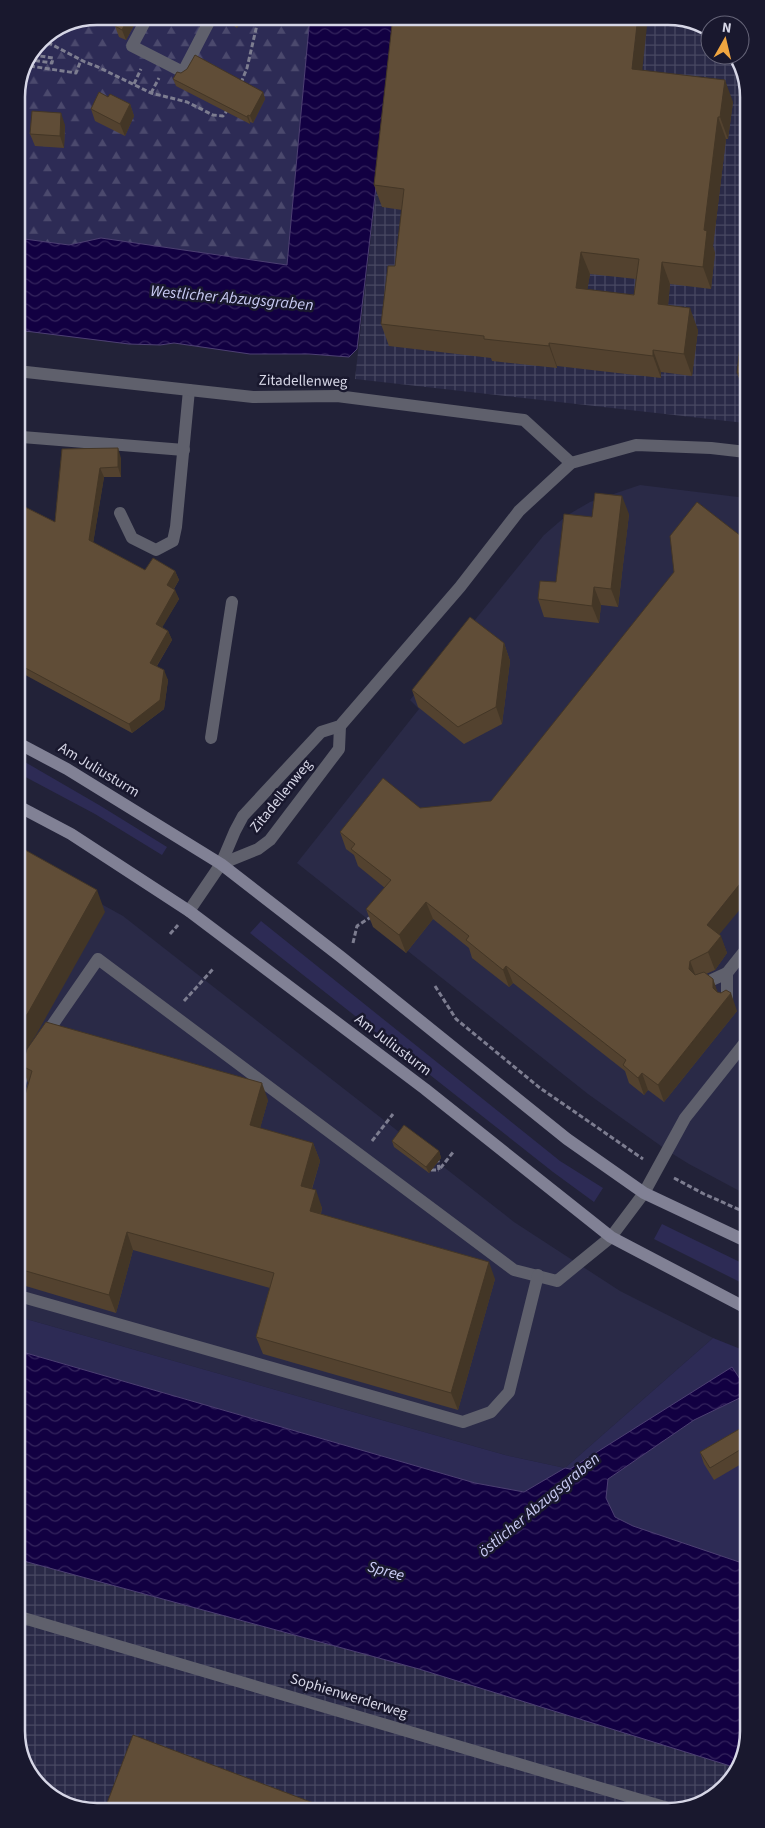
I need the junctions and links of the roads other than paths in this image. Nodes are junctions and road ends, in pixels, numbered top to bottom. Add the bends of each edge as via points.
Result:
1 (143, 25) edge
2 (207, 25) edge
3 (25, 372) edge
4 (189, 390) junction
5 (25, 437) edge
6 (184, 450) junction
7 (740, 451) edge
8 (571, 463) junction
9 (120, 513) dead end
10 (232, 602) dead end
11 (340, 726) junction
12 (211, 738) dead end
13 (25, 747) edge
14 (25, 810) edge
15 (221, 864) junction
16 (189, 911) junction
17 (740, 957) edge
18 (727, 973) junction
19 (703, 984) edge
20 (727, 1002) edge
21 (740, 1049) edge
22 (25, 1067) edge
23 (644, 1193) junction
24 (611, 1237) junction
25 (740, 1238) edge
26 (538, 1275) junction
27 (25, 1298) edge
28 (740, 1305) edge
29 (25, 1618) edge
30 (651, 1803) edge

1 - 2 street via 132,46 183,72
3 - 4 street, Zitadellenweg
4 - 6 street
4 - 8 street, Zitadellenweg via 253,396 337,396 524,420
5 - 6 street
6 - 9 street via 173,542 156,550 132,538
7 - 8 street, Zitadellenweg via 636,444
8 - 11 street, Zitadellenweg via 519,511 454,594
10 - 12 street
11 - 15 street, Zitadellenweg via 321,732 243,816
11 - 15 street, Zitadellenweg via 339,749 270,840 258,849
13 - 15 main road, Am Juliusturm
14 - 16 main road, Am Juliusturm via 71,834
15 - 16 street, Zitadellenweg
15 - 23 main road, Am Juliusturm via 567,1139
16 - 24 main road, Am Juliusturm via 425,1089
17 - 18 street
18 - 19 street
18 - 20 street
21 - 23 street via 685,1118
22 - 26 street via 98,958 514,1270
23 - 24 street
23 - 25 main road, Am Juliusturm
24 - 26 street via 557,1280
24 - 28 main road, Am Juliusturm
26 - 27 street via 508,1392 491,1412 463,1422
29 - 30 street, Sophienwerderweg

